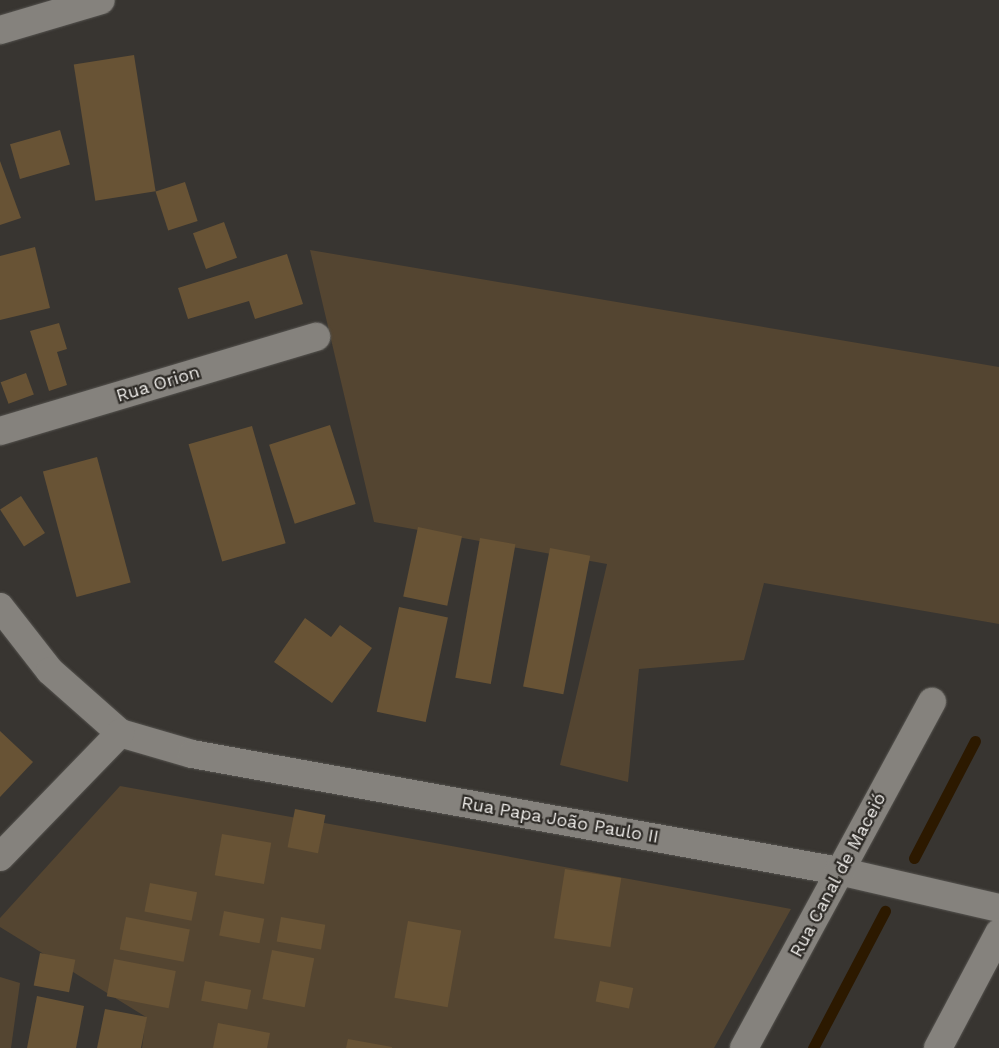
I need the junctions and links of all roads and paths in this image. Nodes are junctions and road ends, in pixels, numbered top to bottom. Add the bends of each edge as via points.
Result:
1 (102, 0) edge
2 (0, 30) edge
3 (316, 337) dead end
4 (0, 431) edge
5 (0, 608) edge
6 (932, 702) dead end
7 (120, 733) junction
8 (0, 857) edge
9 (840, 871) junction
10 (999, 908) edge
11 (999, 933) edge
12 (744, 1048) edge
13 (938, 1048) edge

1 - 2 street
3 - 4 street, Rua Orion
5 - 7 street via 50,671
6 - 9 street, Rua Canal de Maceió
7 - 8 street
7 - 9 street, Rua Papa João Paulo II via 192,754
9 - 10 street, Rua Papa João Paulo II
9 - 12 street, Rua Canal de Maceió
11 - 13 street

